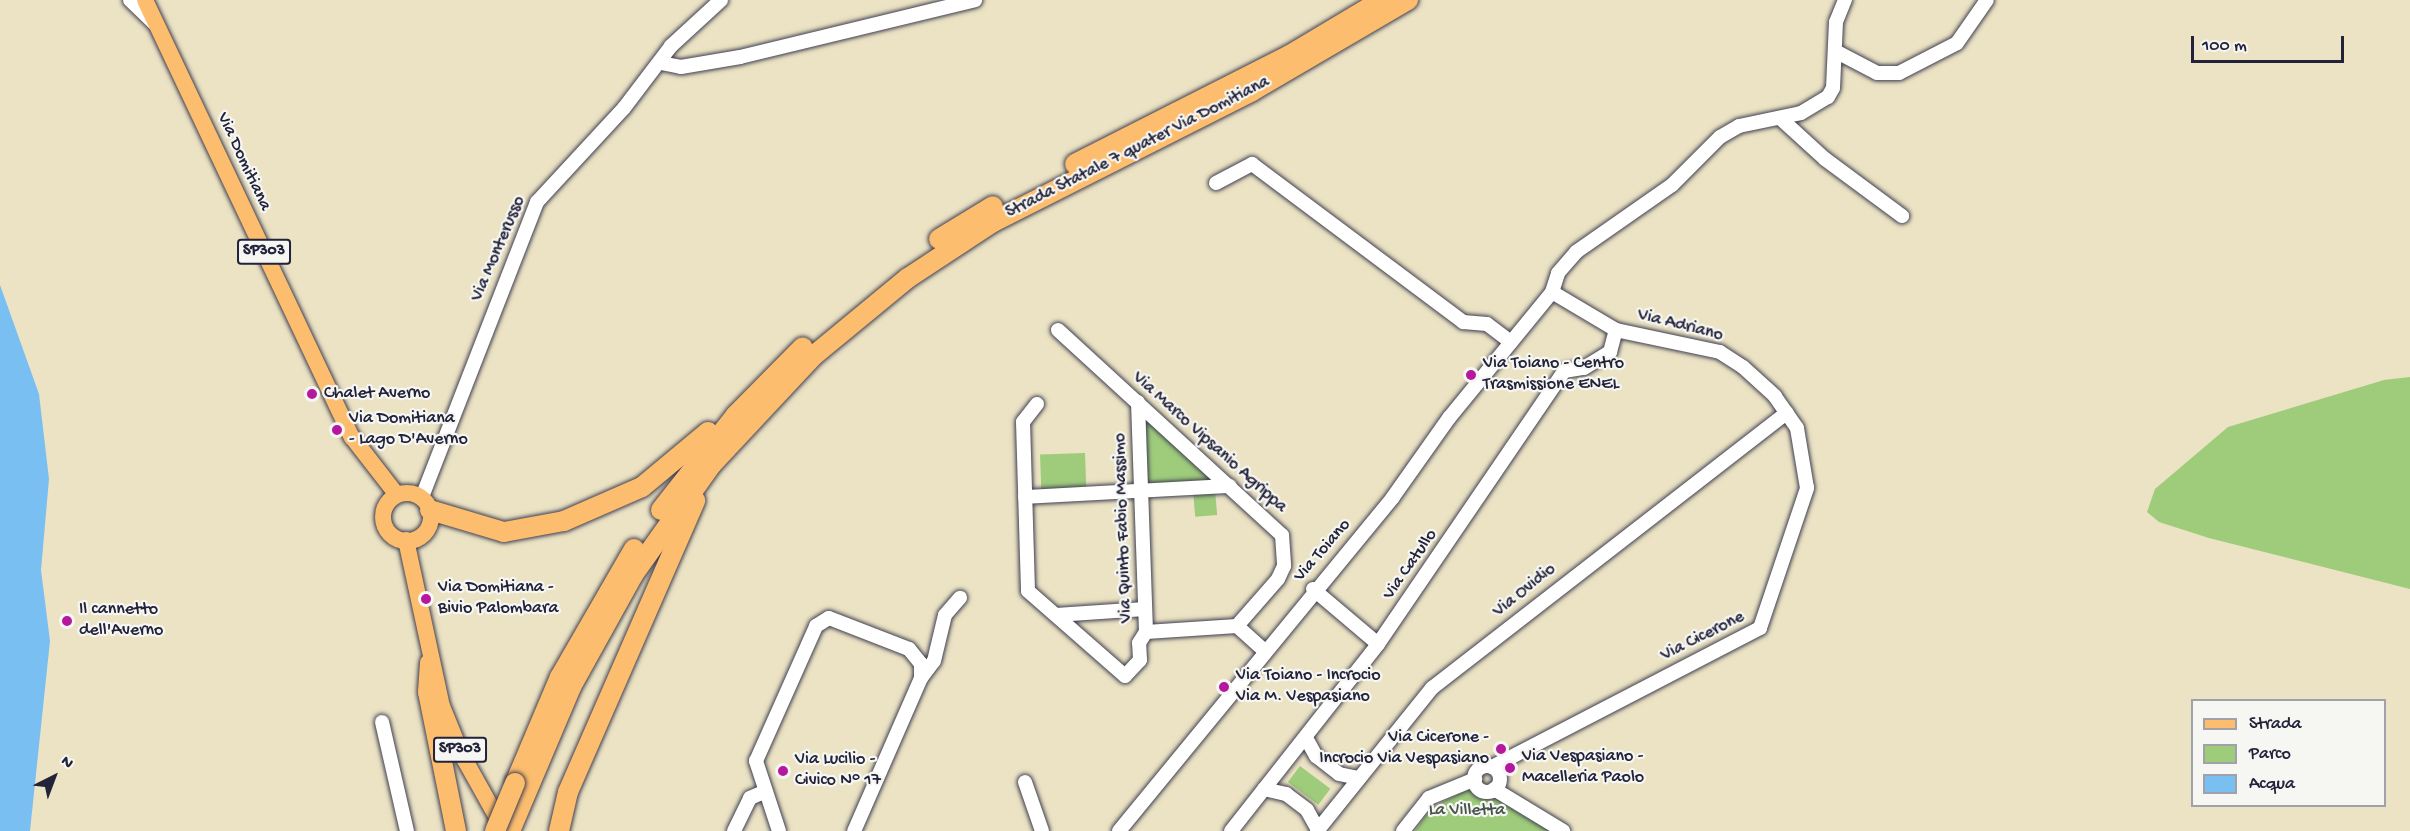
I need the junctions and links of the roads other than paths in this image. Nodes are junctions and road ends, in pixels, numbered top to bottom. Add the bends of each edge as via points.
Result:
1 (130, 0) edge
2 (145, 0) edge
3 (721, 0) edge
4 (975, 0) edge
5 (1382, 0) edge
6 (1408, 0) edge
7 (1845, 0) edge
8 (1987, 0) edge
9 (157, 26) junction
10 (1835, 51) junction
11 (661, 63) junction
12 (1780, 118) junction
13 (1216, 183) dead end
14 (1902, 216) dead end
15 (1552, 292) junction
16 (1058, 330) dead end
17 (1616, 330) junction
18 (1511, 342) junction
19 (1138, 402) junction
20 (1037, 404) dead end
21 (1787, 413) junction
22 (736, 415) junction
23 (701, 478) junction
24 (1230, 486) junction
25 (1141, 491) junction
26 (397, 495) junction
27 (1025, 497) junction
28 (426, 504) junction
29 (406, 540) junction
30 (1314, 589) junction
31 (960, 598) dead end
32 (1145, 609) junction
33 (1056, 615) junction
34 (1237, 626) junction
35 (1146, 632) junction
36 (1378, 644) junction
37 (1264, 650) junction
38 (430, 663) junction
39 (921, 678) junction
40 (382, 722) dead end
41 (1306, 738) junction
42 (1492, 767) junction
43 (1358, 778) junction
44 (1475, 779) junction
45 (1025, 782) dead end
46 (521, 786) junction
47 (1264, 789) junction
48 (1494, 789) junction
49 (766, 790) junction
50 (1318, 830) edge
51 (407, 831) edge
52 (456, 831) edge
53 (495, 831) edge
54 (504, 831) edge
55 (510, 831) edge
56 (559, 831) edge
57 (734, 831) edge
58 (779, 831) edge
59 (854, 831) edge
60 (1042, 831) edge
61 (1119, 831) edge
62 (1231, 831) edge
63 (1403, 831) edge
64 (1563, 831) edge

1 - 9 street
2 - 9 main road, Via Domitiana / SP303
3 - 11 street, Via Monterusso via 671,46
4 - 11 street via 740,57 681,67
5 - 22 highway, Strada Statale 7 quater Via Domitiana via 1290,55 999,203 930,245 816,336
6 - 23 highway, Strada Statale 7 quater Via Domitiana via 1252,92 1055,187 938,256 812,357
7 - 10 street via 1836,22
8 - 10 street via 1956,43 1899,73 1877,73
9 - 26 main road, Via Domitiana / SP303 via 352,437
10 - 12 street, Via Toiano via 1828,97
11 - 28 street, Via Monterusso via 537,202
12 - 14 street via 1825,159
12 - 15 street, Via Toiano via 1738,126 1720,137 1672,185 1576,252 1558,273
13 - 18 street via 1252,164 1463,322 1487,324
15 - 17 street, Via Adriano
15 - 18 street, Via Toiano
16 - 19 street, Via Marco Vipsanio Agrippa
17 - 21 street, Via Adriano via 1720,352 1758,379
17 - 36 street, Via Catullo via 1610,352 1584,368 1564,370
18 - 30 street, Via Toiano via 1394,497
19 - 24 street, Via Marco Vipsanio Agrippa
19 - 25 street, Via Quinto Fabio Massimo
20 - 27 street via 1023,422
21 - 42 street, Via Cicerone via 1805,453 1807,488 1763,625
21 - 43 street, Via Ovidio via 1685,487 1432,688
22 - 28 highway via 642,487 586,515 504,532
22 - 46 highway, Strada Statale 7 quater Via Domitiana via 679,484 610,586 560,677
23 - 46 highway, Strada Statale 7 quater Via Domitiana via 616,602
23 - 56 highway via 699,495 568,792
24 - 25 street
24 - 34 street, Via Marco Vipsanio Agrippa via 1274,525 1285,545 1278,579
25 - 27 street
25 - 32 street, Via Quinto Fabio Massimo
26 - 28 main road
26 - 29 main road via 385,509 384,521 389,532
27 - 33 street via 1028,591
28 - 29 main road via 424,534
29 - 38 main road, SP303
30 - 36 street
30 - 37 street, Via Toiano
31 - 39 street via 945,615 934,661
32 - 33 street
32 - 35 street, Via Quinto Fabio Massimo
33 - 35 street via 1125,676 1140,660 1139,643
34 - 35 street, Via Quinto Fabio Massimo
34 - 37 street
36 - 41 street, Via Catullo
37 - 61 street, Via Toiano
38 - 52 highway via 428,692
38 - 54 main road, SP303 via 457,745
39 - 49 street via 921,664 909,649 829,618 816,626 756,761
39 - 59 street
40 - 51 street
41 - 43 street via 1316,756 1339,774
41 - 47 street, Via Catullo
42 - 44 street via 1480,768
42 - 48 street via 1500,777
43 - 50 street, Via Ovidio
44 - 48 street via 1480,789
44 - 63 street via 1429,798
45 - 60 street
46 - 53 highway, Strada Statale 7 quater Via Domitiana, bridge
46 - 55 highway, Strada Statale 7 quater Via Domitiana
47 - 50 street via 1286,794 1307,810
47 - 62 street, Via Catullo
48 - 64 street
49 - 57 street via 750,798
49 - 58 street

